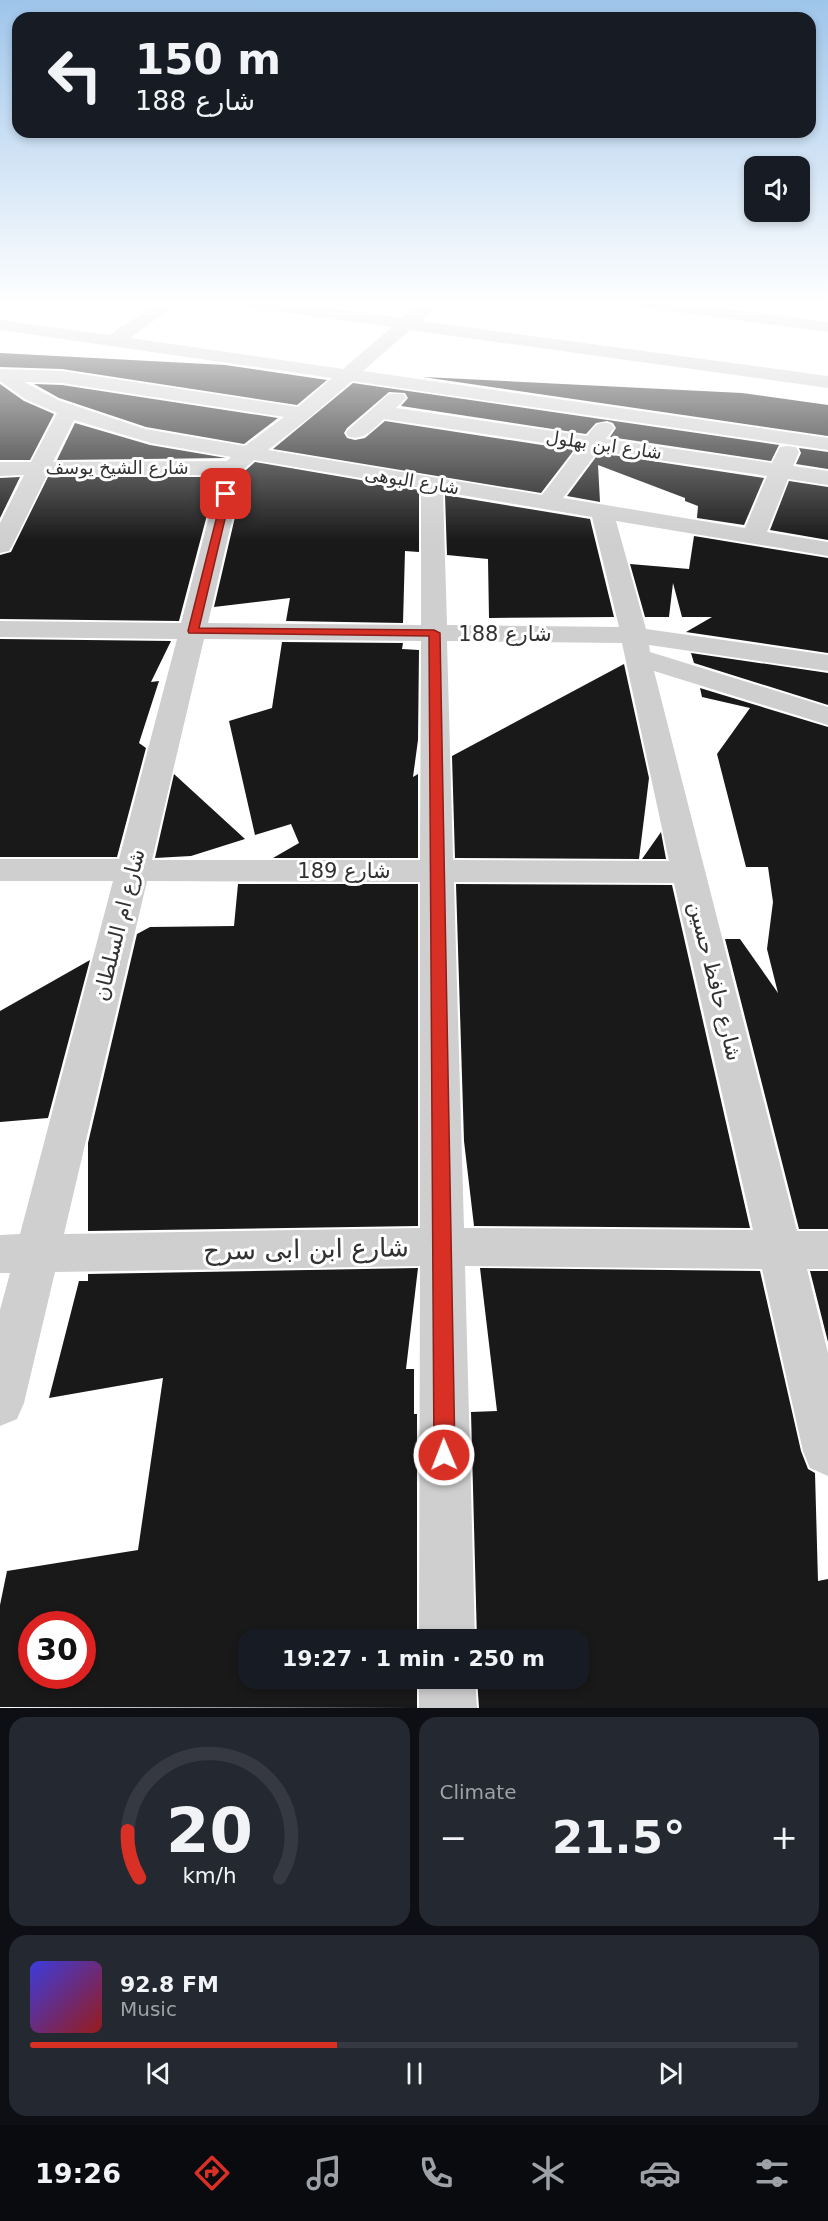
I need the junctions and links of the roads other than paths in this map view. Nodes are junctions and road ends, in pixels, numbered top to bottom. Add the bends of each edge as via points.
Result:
1 (10, 382) edge
2 (93, 382) edge
3 (339, 382) edge
4 (390, 382) edge
5 (411, 385) junction
6 (69, 410) junction
7 (380, 412) junction
8 (302, 414) junction
9 (614, 414) junction
10 (356, 433) dead end
11 (793, 439) junction
12 (593, 443) junction
13 (828, 444) edge
14 (241, 461) junction
15 (0, 469) edge
16 (39, 469) junction
17 (780, 471) junction
18 (828, 478) edge
19 (432, 485) junction
20 (547, 504) junction
21 (602, 512) junction
22 (753, 537) junction
23 (0, 546) edge
24 (828, 549) edge
25 (0, 629) edge
26 (193, 631) junction
27 (434, 633) junction
28 (635, 646) junction
29 (828, 663) edge
30 (828, 716) edge
31 (0, 870) edge
32 (133, 871) junction
33 (438, 871) junction
34 (689, 872) junction
35 (442, 1247) junction
36 (780, 1250) junction
37 (828, 1250) edge
38 (19, 1254) edge
39 (0, 1402) edge
40 (828, 1451) edge
41 (447, 1629) edge
42 (447, 1689) edge
43 (447, 1708) edge

1 - 6 street, شارع البوهى via 24,392
2 - 8 street
3 - 8 street
4 - 5 street
5 - 7 street
5 - 9 street
6 - 14 street, شارع البوهى
6 - 16 street
7 - 10 street
7 - 12 street, شارع ابن بهلول
8 - 14 street
9 - 11 street
9 - 12 street
11 - 13 street
11 - 17 street
12 - 17 street, شارع ابن بهلول
12 - 20 street
14 - 16 street, شارع الشيخ يوسف
14 - 19 street, شارع البوهى
14 - 26 street, شارع ام السلطان
15 - 16 street, شارع الشيخ يوسف
16 - 23 street
17 - 18 street, شارع ابن بهلول
17 - 22 street
19 - 20 street, شارع البوهى
19 - 27 street
20 - 21 street, شارع البوهى
21 - 22 street, شارع البوهى
21 - 28 street, شارع حافظ حسين
22 - 24 street, شارع البوهى
25 - 26 street, شارع 188
26 - 27 street, شارع 188
26 - 32 street, شارع ام السلطان
27 - 28 street, شارع 188
27 - 33 street
28 - 29 street, شارع 188
28 - 30 street
28 - 34 street, شارع حافظ حسين
31 - 32 street, شارع 189
32 - 33 street, شارع 189
32 - 38 street, شارع ام السلطان
33 - 34 street, شارع 189
33 - 35 street
34 - 36 street, شارع حافظ حسين
35 - 36 street, شارع ابن ابى سرح
35 - 38 street, شارع ابن ابى سرح
35 - 41 street
36 - 37 street, شارع ابن ابى سرح
36 - 40 street, شارع حافظ حسين
38 - 39 street, شارع ام السلطان
42 - 43 street

